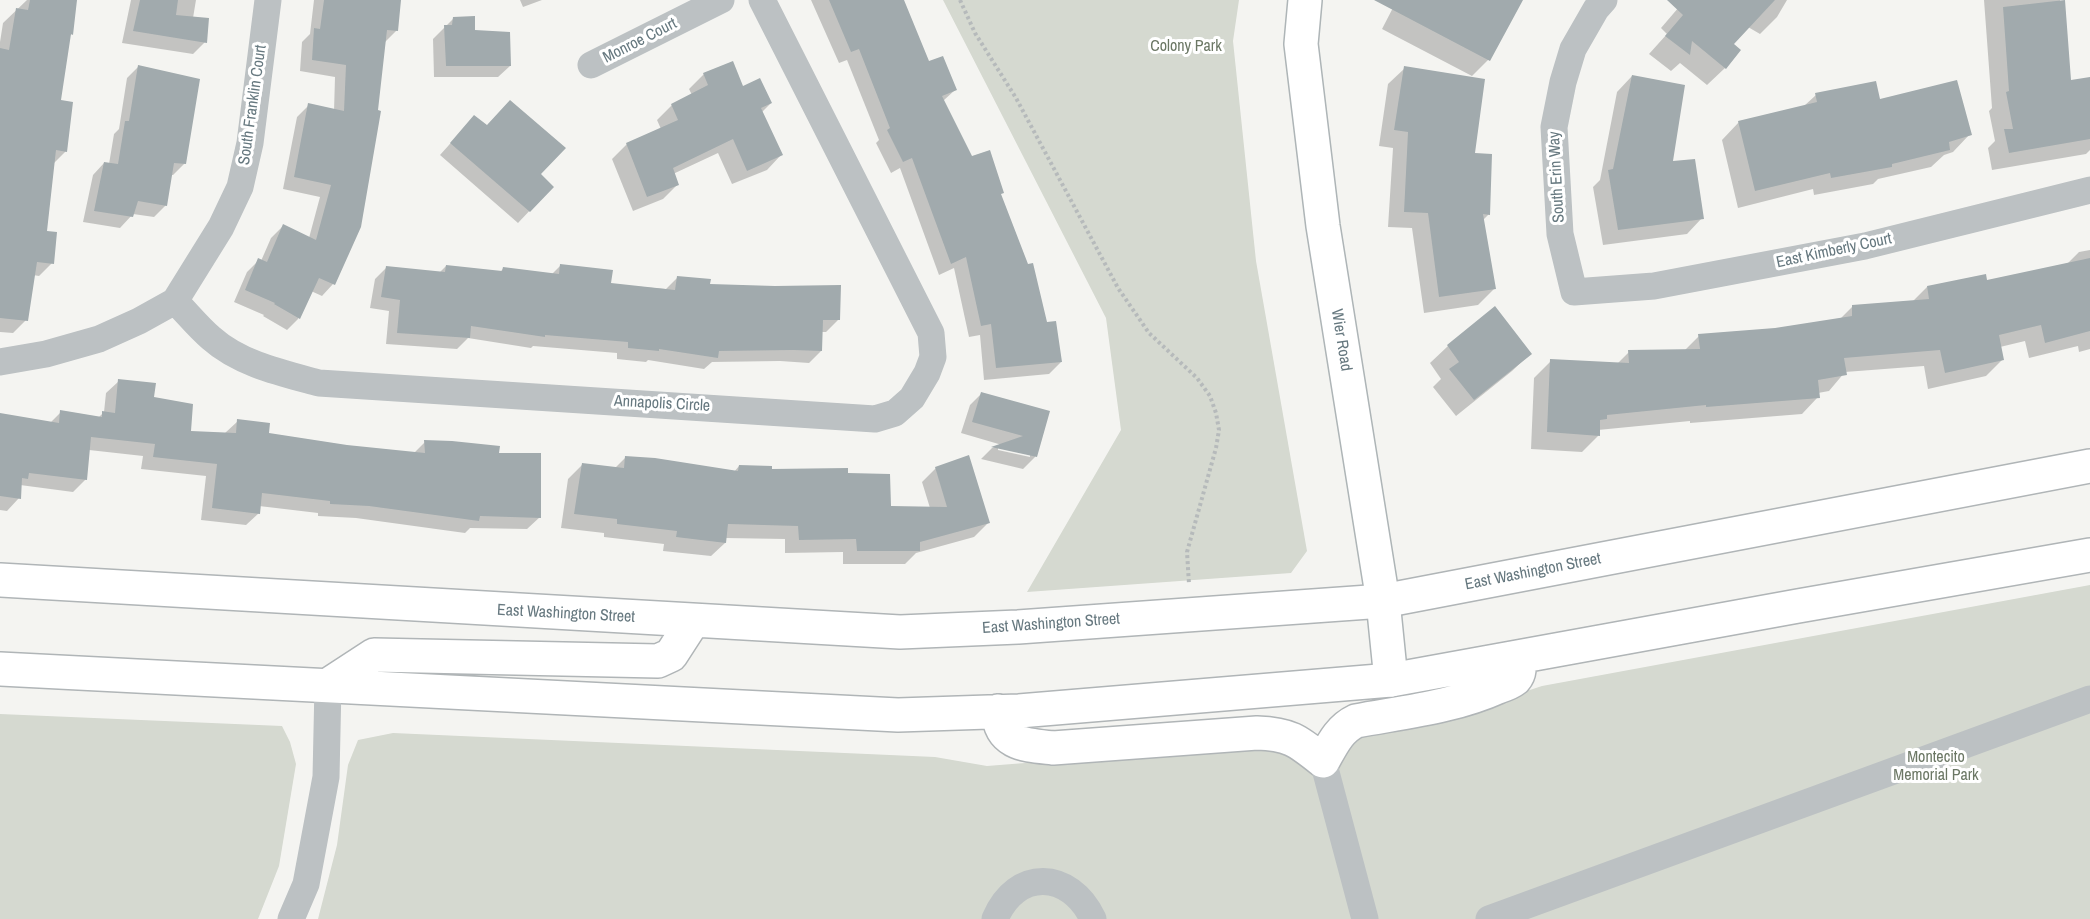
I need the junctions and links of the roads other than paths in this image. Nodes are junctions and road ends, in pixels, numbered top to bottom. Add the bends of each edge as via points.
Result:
1 (268, 0) edge
2 (721, 0) edge
3 (762, 0) edge
4 (1305, 0) edge
5 (1604, 0) edge
6 (591, 65) dead end
7 (2090, 190) edge
8 (1574, 292) joint
9 (175, 301) junction
10 (0, 362) edge
11 (2090, 466) edge
12 (2090, 555) edge
13 (0, 580) edge
14 (1383, 601) junction
15 (693, 621) junction
16 (1518, 657) junction
17 (0, 669) edge
18 (1391, 680) junction
19 (328, 685) junction
20 (2090, 699) edge
21 (998, 711) junction
22 (1323, 761) junction
23 (291, 919) edge
24 (995, 919) edge
25 (1093, 919) edge
26 (1365, 919) edge
27 (1489, 919) edge

1 - 9 street, South Franklin Court via 250,144 240,187 221,227
2 - 6 street, Monroe Court
3 - 9 street, Annapolis Circle via 932,333 933,357 927,373 912,398 895,413 875,419 319,383 239,357 211,339
4 - 14 main road, Wier Road via 1301,44 1323,226
5 - 8 street, South Erin Way via 1573,49 1554,127 1560,234
7 - 8 street, East Kimberly Court via 1865,246 1654,286
9 - 10 street via 99,339
11 - 14 main road, East Washington Street
12 - 16 main road
13 - 15 main road, East Washington Street
14 - 15 main road, East Washington Street via 900,632
14 - 18 main road, Wier Road
15 - 19 main road via 671,655 658,662 374,655
16 - 18 main road
16 - 22 main road via 1517,677 1488,692 1348,725
17 - 19 main road
18 - 21 main road
19 - 21 main road via 898,715
19 - 23 street via 326,777 306,884
20 - 27 street
21 - 22 main road via 1003,732 1028,746 1053,748 1277,733 1301,743
22 - 26 street
24 - 25 street via 1000,905 1012,892 1027,884 1043,882 1060,884 1074,892

